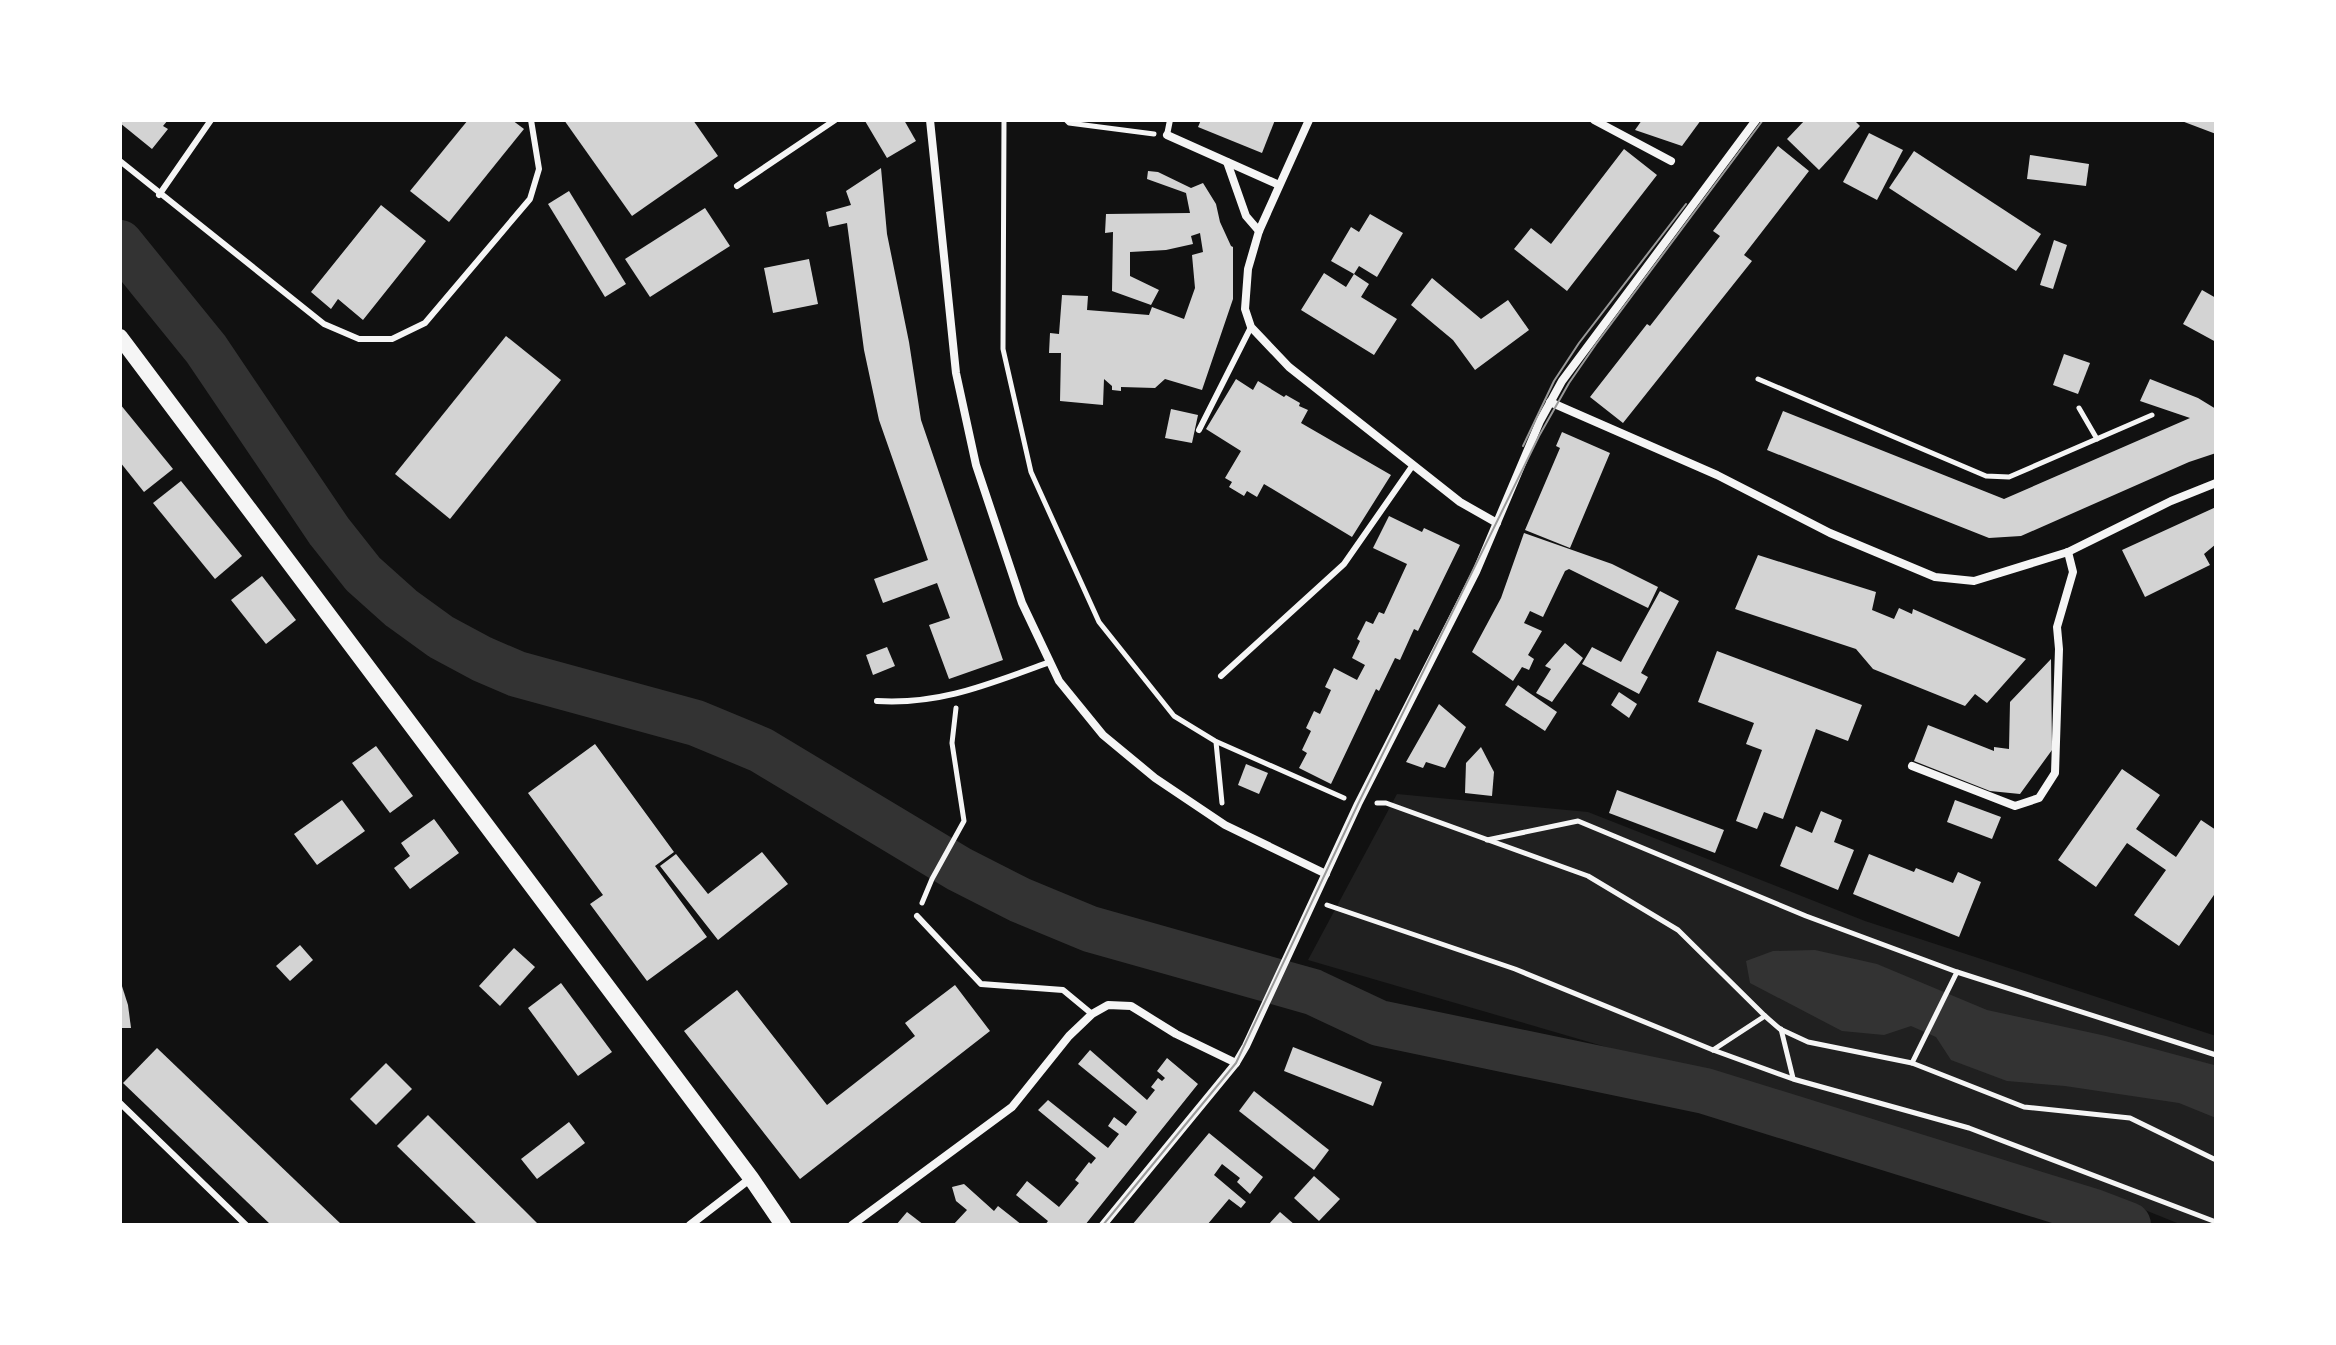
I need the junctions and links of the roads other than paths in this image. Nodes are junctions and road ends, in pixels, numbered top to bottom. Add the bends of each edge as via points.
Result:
1 (211, 120) edge
2 (531, 120) edge
3 (835, 120) edge
4 (930, 120) edge
5 (1170, 120) edge
6 (1309, 120) edge
7 (1594, 120) edge
8 (1756, 120) edge
9 (1167, 135) joint
10 (120, 161) edge
11 (1671, 161) dead end
12 (1227, 162) junction
13 (1279, 185) junction
14 (737, 186) dead end
15 (159, 195) junction
16 (1259, 231) junction
17 (1251, 327) junction
18 (120, 337) edge
19 (1550, 402) junction
20 (1199, 430) dead end
21 (1413, 465) junction
22 (2216, 483) edge
23 (1497, 523) junction
24 (2068, 552) junction
25 (1050, 662) junction
26 (1221, 676) dead end
27 (877, 701) dead end
28 (1912, 766) dead end
29 (1326, 874) junction
30 (917, 916) road end
31 (1092, 1014) junction
32 (1236, 1063) junction
33 (120, 1103) edge
34 (751, 1178) junction
35 (246, 1225) edge
36 (690, 1225) edge
37 (783, 1225) edge
38 (852, 1225) edge
39 (1103, 1225) edge

1 - 15 lane
2 - 15 lane via 539,169 530,199 425,323 392,339 359,339 324,324
3 - 14 lane
4 - 25 street via 956,373 976,465 1022,603
5 - 9 lane
6 - 13 street
7 - 11 street
8 - 19 street via 1578,356
9 - 12 street
10 - 15 lane
12 - 13 street
12 - 16 street via 1246,216
13 - 16 street
16 - 17 street via 1248,269 1245,309
17 - 20 lane
17 - 21 street via 1289,367
18 - 34 main road
19 - 23 street
19 - 24 street via 1935,577 1974,581
21 - 23 street
21 - 26 lane via 1344,564
22 - 24 street
23 - 29 street
24 - 28 street via 2073,572 2057,627 2055,773 2039,798 2015,806
25 - 27 lane via 958,696
25 - 29 street via 1103,735 1155,778 1225,825
29 - 32 street
30 - 31 lane via 981,984 1063,990
31 - 32 street via 1108,1005 1131,1006
31 - 38 street via 1012,1107
32 - 39 street
33 - 35 lane
34 - 36 street
34 - 37 main road

